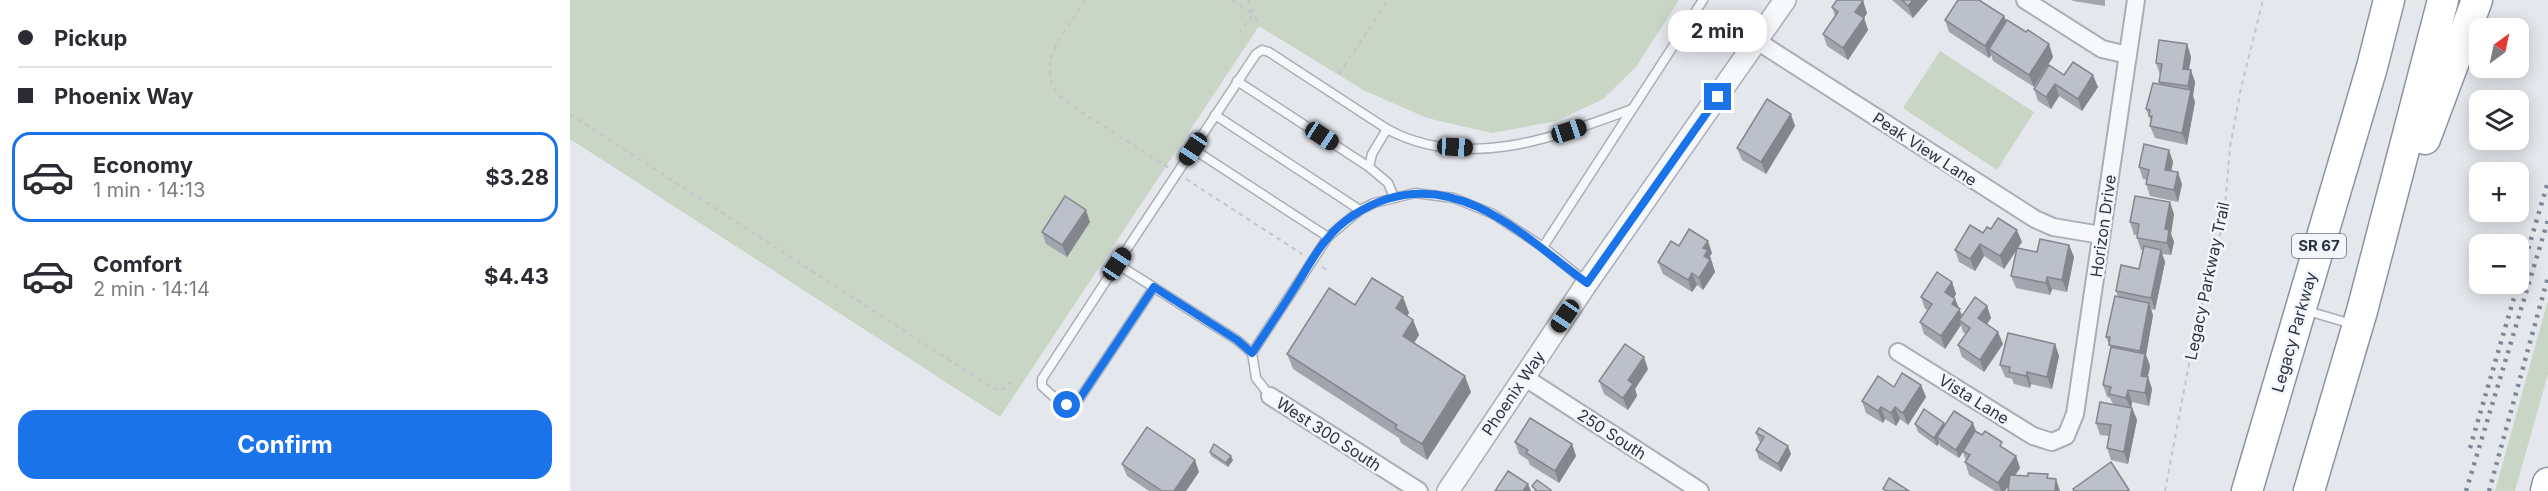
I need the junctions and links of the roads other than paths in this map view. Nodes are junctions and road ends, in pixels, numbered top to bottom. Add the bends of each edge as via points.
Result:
1 (1703, 0) edge
2 (1785, 0) edge
3 (2025, 0) edge
4 (2136, 0) edge
5 (2389, 0) edge
6 (2444, 0) edge
7 (2477, 0) edge
8 (1757, 41) junction
9 (2128, 55) junction
10 (1237, 81) junction
11 (1632, 109) junction
12 (1215, 115) junction
13 (1387, 129) junction
14 (1193, 149) junction
15 (1369, 167) junction
16 (1394, 197) junction
17 (1360, 210) junction
18 (2102, 235) junction
19 (1328, 237) junction
20 (1543, 247) junction
21 (1117, 264) junction
22 (1587, 283) junction
23 (1154, 287) junction
24 (2301, 309) junction
25 (2360, 318) junction
26 (1898, 352) dead end
27 (1252, 353) junction
28 (1524, 377) junction
29 (1270, 396) joint
30 (2052, 442) joint
31 (2548, 483) edge
32 (1419, 491) edge
33 (1448, 491) edge
34 (1700, 491) edge
35 (2247, 491) edge
36 (2309, 491) edge
37 (2546, 491) edge

1 - 11 lane
2 - 8 street, Phoenix Way
3 - 9 street via 2102,49
4 - 9 street, Horizon Drive
5 - 24 highway, Legacy Parkway / SR 67
6 - 25 highway
7 - 25 highway
8 - 18 street, Peak View Lane via 2035,219 2053,227
8 - 22 street, Phoenix Way
9 - 18 street, Horizon Drive
10 - 12 lane
10 - 13 lane via 1256,54 1262,50 1269,52
10 - 15 lane
11 - 13 lane via 1548,138 1508,147 1431,144
11 - 20 lane
12 - 14 lane
12 - 17 lane
13 - 15 lane
14 - 19 lane
14 - 21 lane
15 - 16 lane via 1388,183
16 - 17 lane
16 - 20 lane via 1434,194 1472,204
17 - 19 lane
18 - 30 street, Horizon Drive via 2075,414 2066,436
19 - 27 lane
20 - 22 lane
21 - 23 lane
21 - 23 lane via 1042,379 1042,386 1067,405 1078,401
22 - 28 street, Phoenix Way
23 - 27 lane
24 - 25 lane
24 - 35 highway, Legacy Parkway / SR 67
25 - 36 highway
26 - 30 street, Vista Lane via 2032,436
27 - 29 lane via 1256,378
28 - 33 street, Phoenix Way
28 - 34 street, 250 South
29 - 32 street, West 300 South
31 - 37 highway

